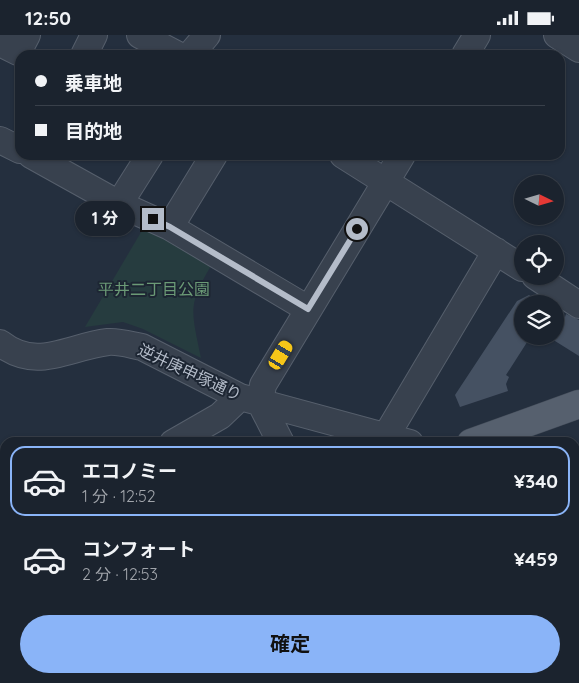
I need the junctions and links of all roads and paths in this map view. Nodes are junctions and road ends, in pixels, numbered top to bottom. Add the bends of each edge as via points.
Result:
1 (28, 35) edge
2 (94, 35) edge
3 (140, 35) edge
4 (207, 35) edge
5 (477, 35) edge
6 (557, 35) edge
7 (0, 43) edge
8 (579, 49) edge
9 (15, 50) edge
10 (19, 50) edge
11 (86, 50) edge
12 (168, 50) edge
13 (194, 50) edge
14 (468, 50) edge
15 (0, 140) edge
16 (15, 147) edge
17 (40, 160) edge
18 (147, 160) edge
19 (211, 160) edge
20 (351, 160) edge
21 (399, 160) edge
22 (386, 181) junction
23 (120, 204) junction
24 (170, 227) junction
25 (496, 251) junction
26 (514, 263) edge
27 (549, 285) edge
28 (579, 305) edge
29 (308, 309) junction
30 (0, 343) edge
31 (250, 400) junction
32 (579, 404) edge
33 (184, 437) edge
34 (277, 437) edge
35 (390, 437) edge
36 (399, 437) edge
37 (488, 437) edge

1 - 10 street
2 - 11 street
3 - 12 street
4 - 13 street
5 - 14 street
6 - 8 street
7 - 9 street
15 - 16 street
17 - 23 street
18 - 23 street
19 - 24 street
20 - 22 street
21 - 22 street
22 - 25 street
22 - 29 street
23 - 24 street
24 - 29 street
25 - 26 street
25 - 36 street
27 - 28 street
29 - 31 street via 263,385
30 - 31 street, 逆井庚申塚通り via 24,357 40,358 110,342 126,343 142,347
31 - 33 street
31 - 34 street
31 - 35 street, 逆井庚申塚通り
32 - 37 main road

